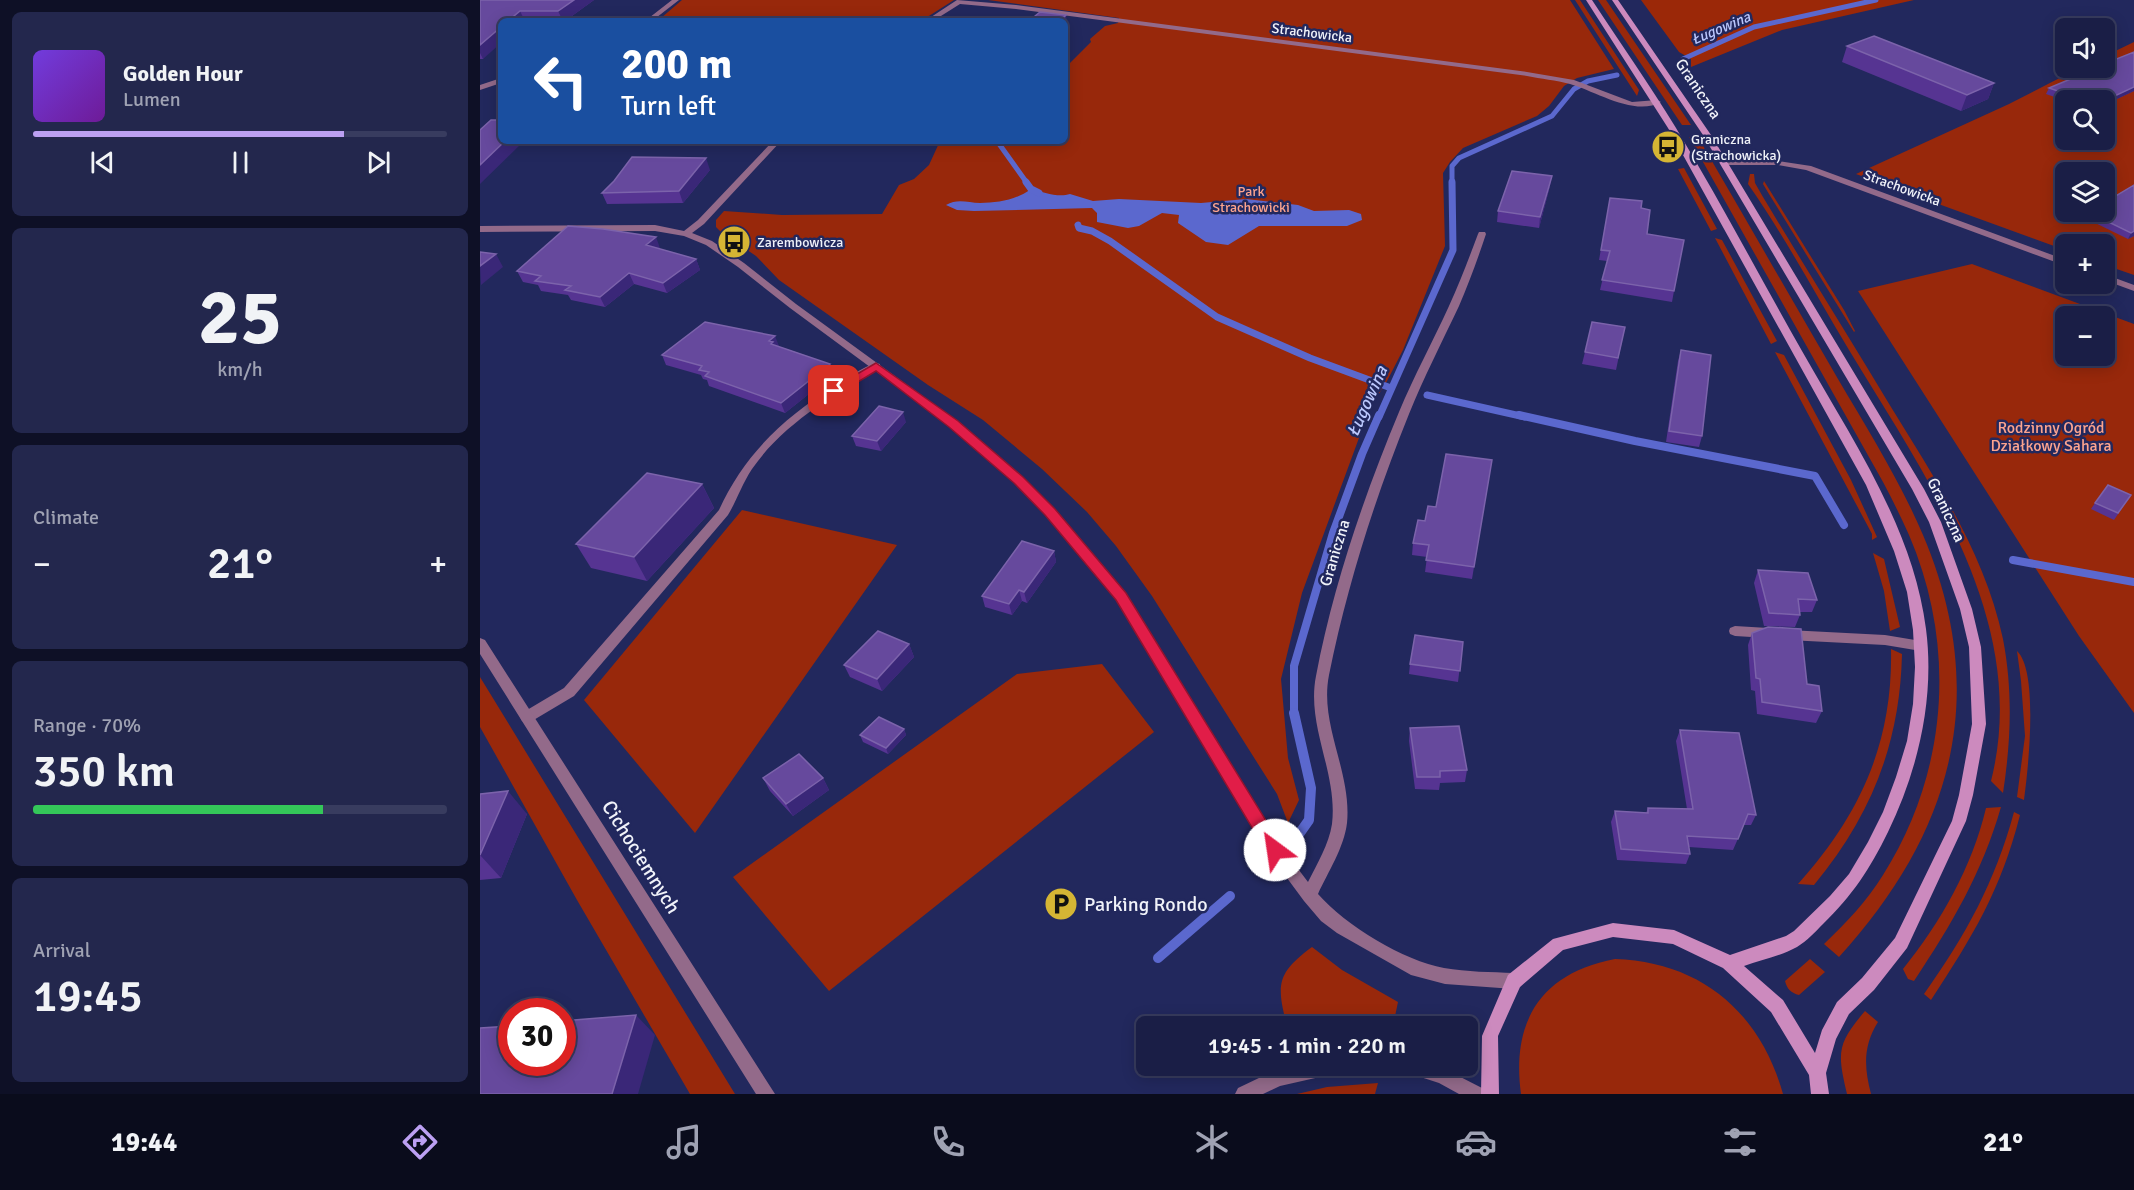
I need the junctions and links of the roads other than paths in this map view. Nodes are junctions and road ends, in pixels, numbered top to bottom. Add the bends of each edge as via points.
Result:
1 (676, 0) edge
2 (1589, 0) edge
3 (1615, 0) edge
4 (961, 1) edge
5 (652, 18) edge
6 (933, 18) edge
7 (498, 81) edge
8 (480, 88) edge
9 (1657, 102) junction
10 (774, 144) edge
11 (1724, 163) junction
12 (480, 229) edge
13 (686, 234) junction
14 (1482, 234) dead end
15 (2055, 259) edge
16 (2115, 281) edge
17 (2134, 288) edge
18 (876, 366) junction
19 (1735, 631) dead end
20 (480, 643) edge
21 (1921, 646) junction
22 (527, 717) junction
23 (1309, 896) junction
24 (1729, 963) junction
25 (1514, 981) junction
26 (1817, 1073) junction
27 (1286, 1076) edge
28 (1445, 1076) edge
29 (766, 1094) edge
30 (1244, 1094) edge
31 (1476, 1094) edge
32 (1490, 1094) edge
33 (1820, 1094) edge

1 - 5 street
2 - 9 main road
3 - 11 main road, Graniczna
4 - 6 street
4 - 9 street, Strachowicka via 1527,74 1571,82 1631,104
7 - 8 street
9 - 21 main road via 1872,485 1913,591
10 - 13 street
11 - 15 street, Strachowicka via 1778,163 1808,168
11 - 26 main road, Graniczna via 1935,522 1958,582 1975,647 1979,724 1959,821 1901,943 1843,1008 1828,1036
12 - 13 street via 631,227
13 - 18 street via 716,247
14 - 23 street, Graniczna via 1405,411 1348,568 1321,681 1339,796 1339,824
16 - 17 street
18 - 22 street via 784,427 732,490 724,513 569,692
18 - 23 street via 954,424 1019,480 1121,596 1275,850
19 - 21 street via 1885,640
20 - 22 street, Cichociemnych
21 - 24 main road via 1922,696 1907,769 1893,810 1853,881 1791,942
22 - 29 street, Cichociemnych
23 - 25 street via 1343,928 1411,967 1445,976
24 - 25 main road via 1674,937 1613,930 1559,944
24 - 26 main road via 1777,1006
25 - 32 main road via 1490,1036
26 - 33 main road
27 - 30 street
28 - 31 street

